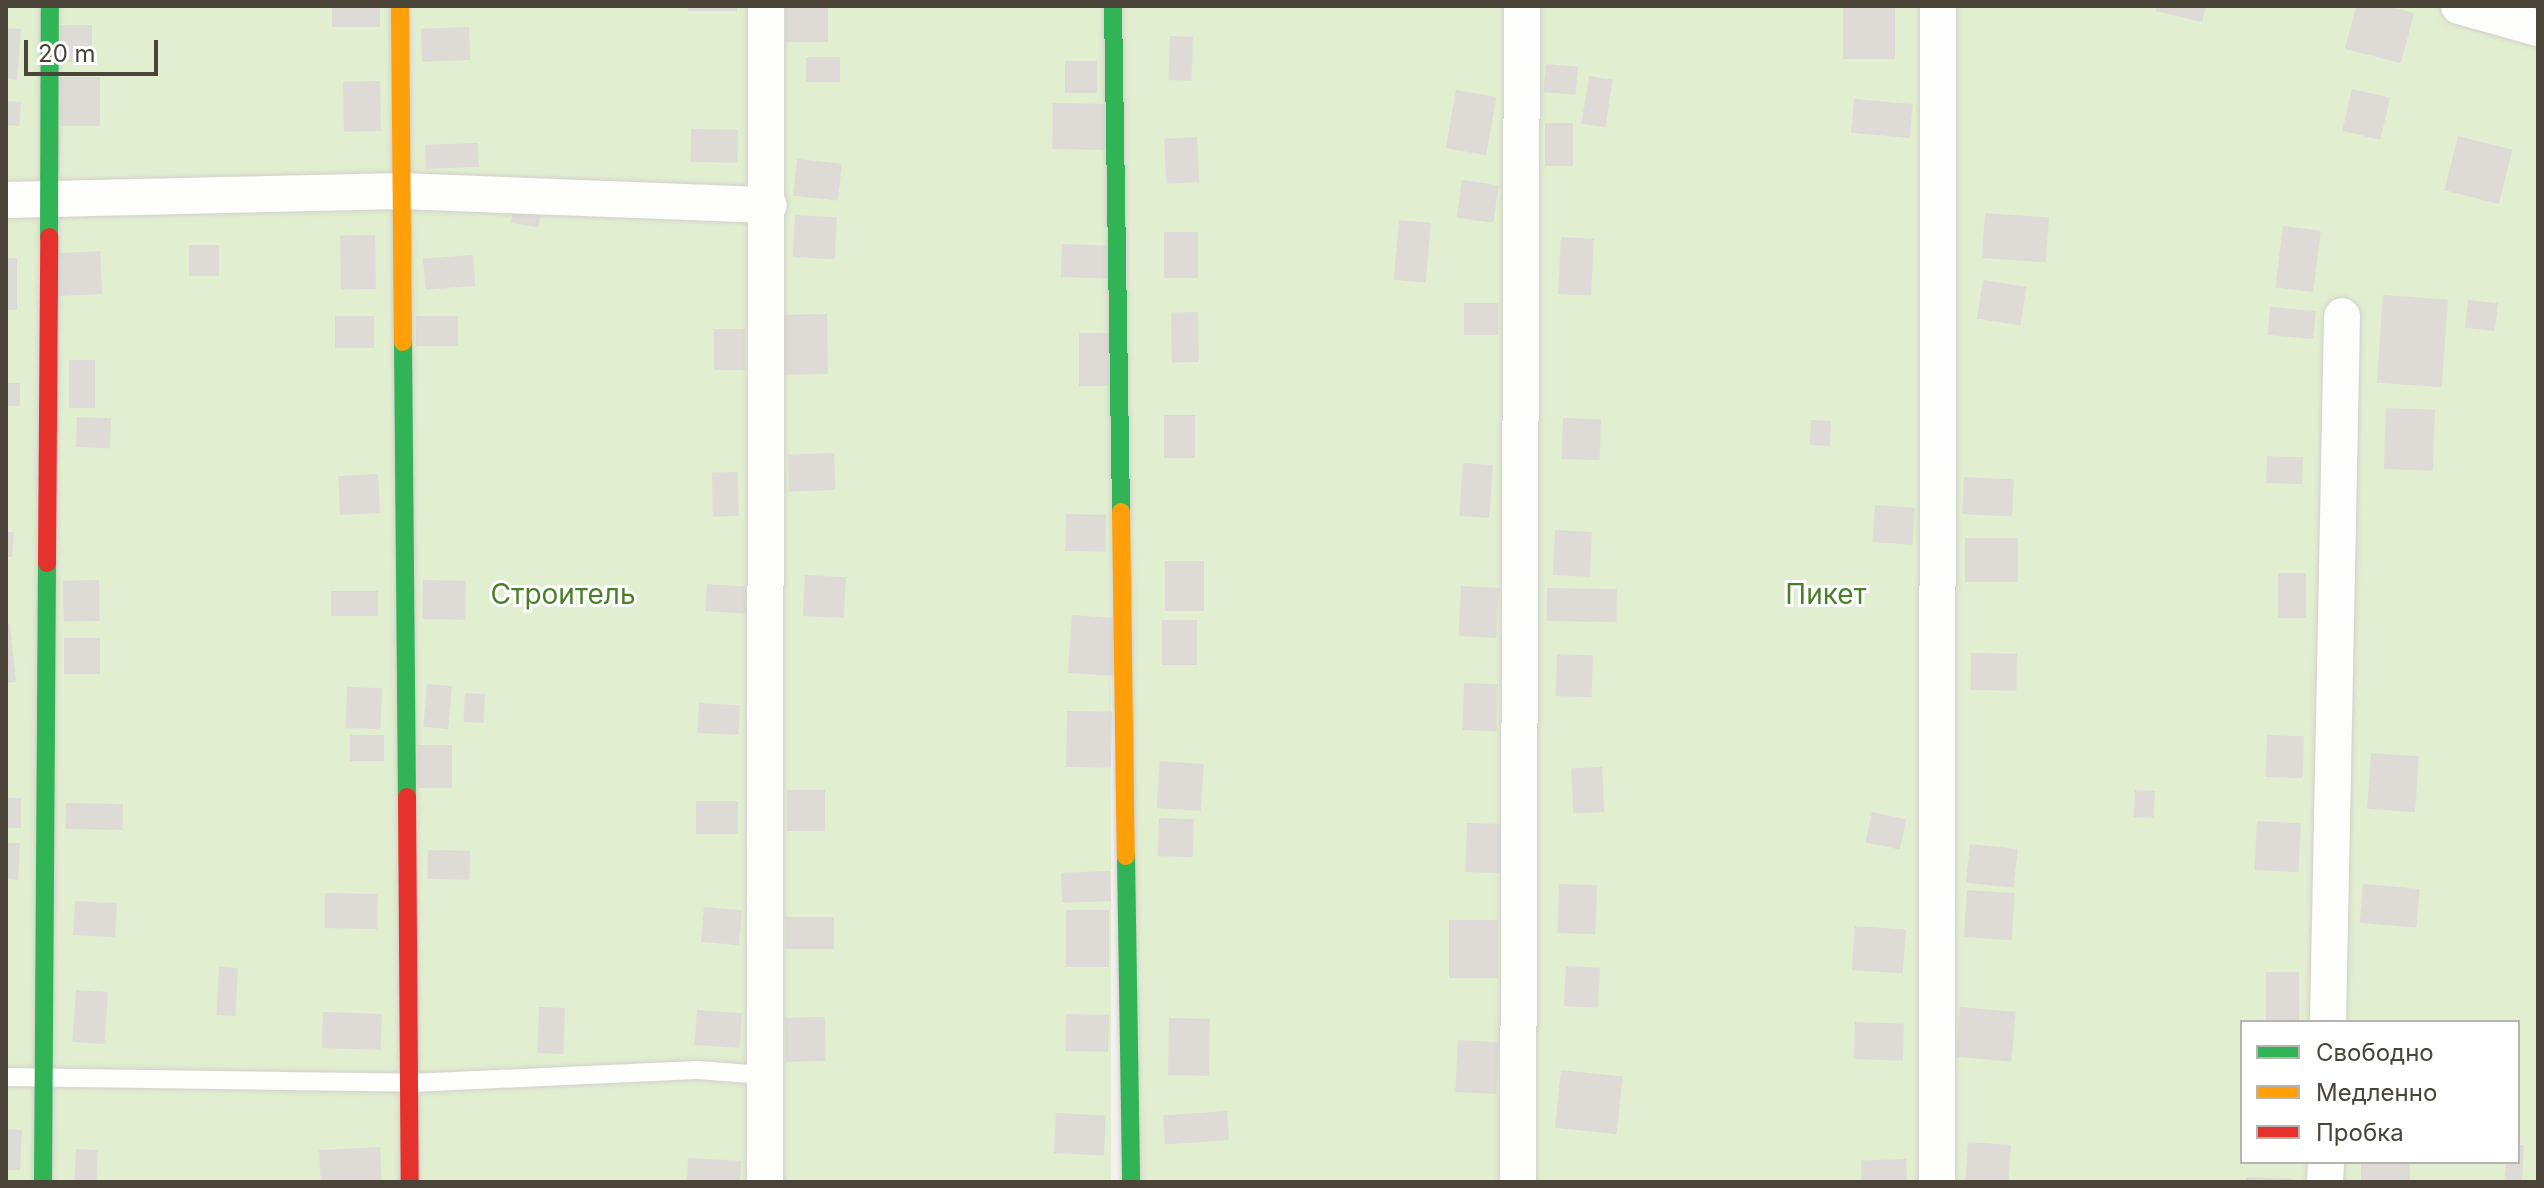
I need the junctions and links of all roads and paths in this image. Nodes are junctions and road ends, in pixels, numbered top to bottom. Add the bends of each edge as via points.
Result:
1 (50, 6) edge
2 (400, 6) edge
3 (766, 6) edge
4 (1113, 6) edge
5 (1522, 6) edge
6 (1938, 6) edge
7 (2459, 6) edge
8 (2538, 28) edge
9 (401, 191) junction
10 (6, 200) edge
11 (49, 201) junction
12 (769, 205) junction
13 (2342, 316) dead end
14 (2328, 1020) edge
15 (765, 1075) junction
16 (6, 1077) edge
17 (43, 1077) junction
18 (411, 1083) junction
19 (43, 1182) edge
20 (410, 1182) edge
21 (765, 1182) edge
22 (1131, 1182) edge
23 (1518, 1182) edge
24 (1937, 1182) edge

1 - 11 street
2 - 9 street
3 - 12 street
4 - 22 street
5 - 23 street
6 - 24 street
7 - 8 street
9 - 11 street
9 - 12 street
9 - 18 street
10 - 11 street
11 - 17 street
12 - 15 street
13 - 14 street
15 - 18 lane via 697,1070
15 - 21 street
16 - 17 lane
17 - 18 lane
17 - 19 street
18 - 20 street

